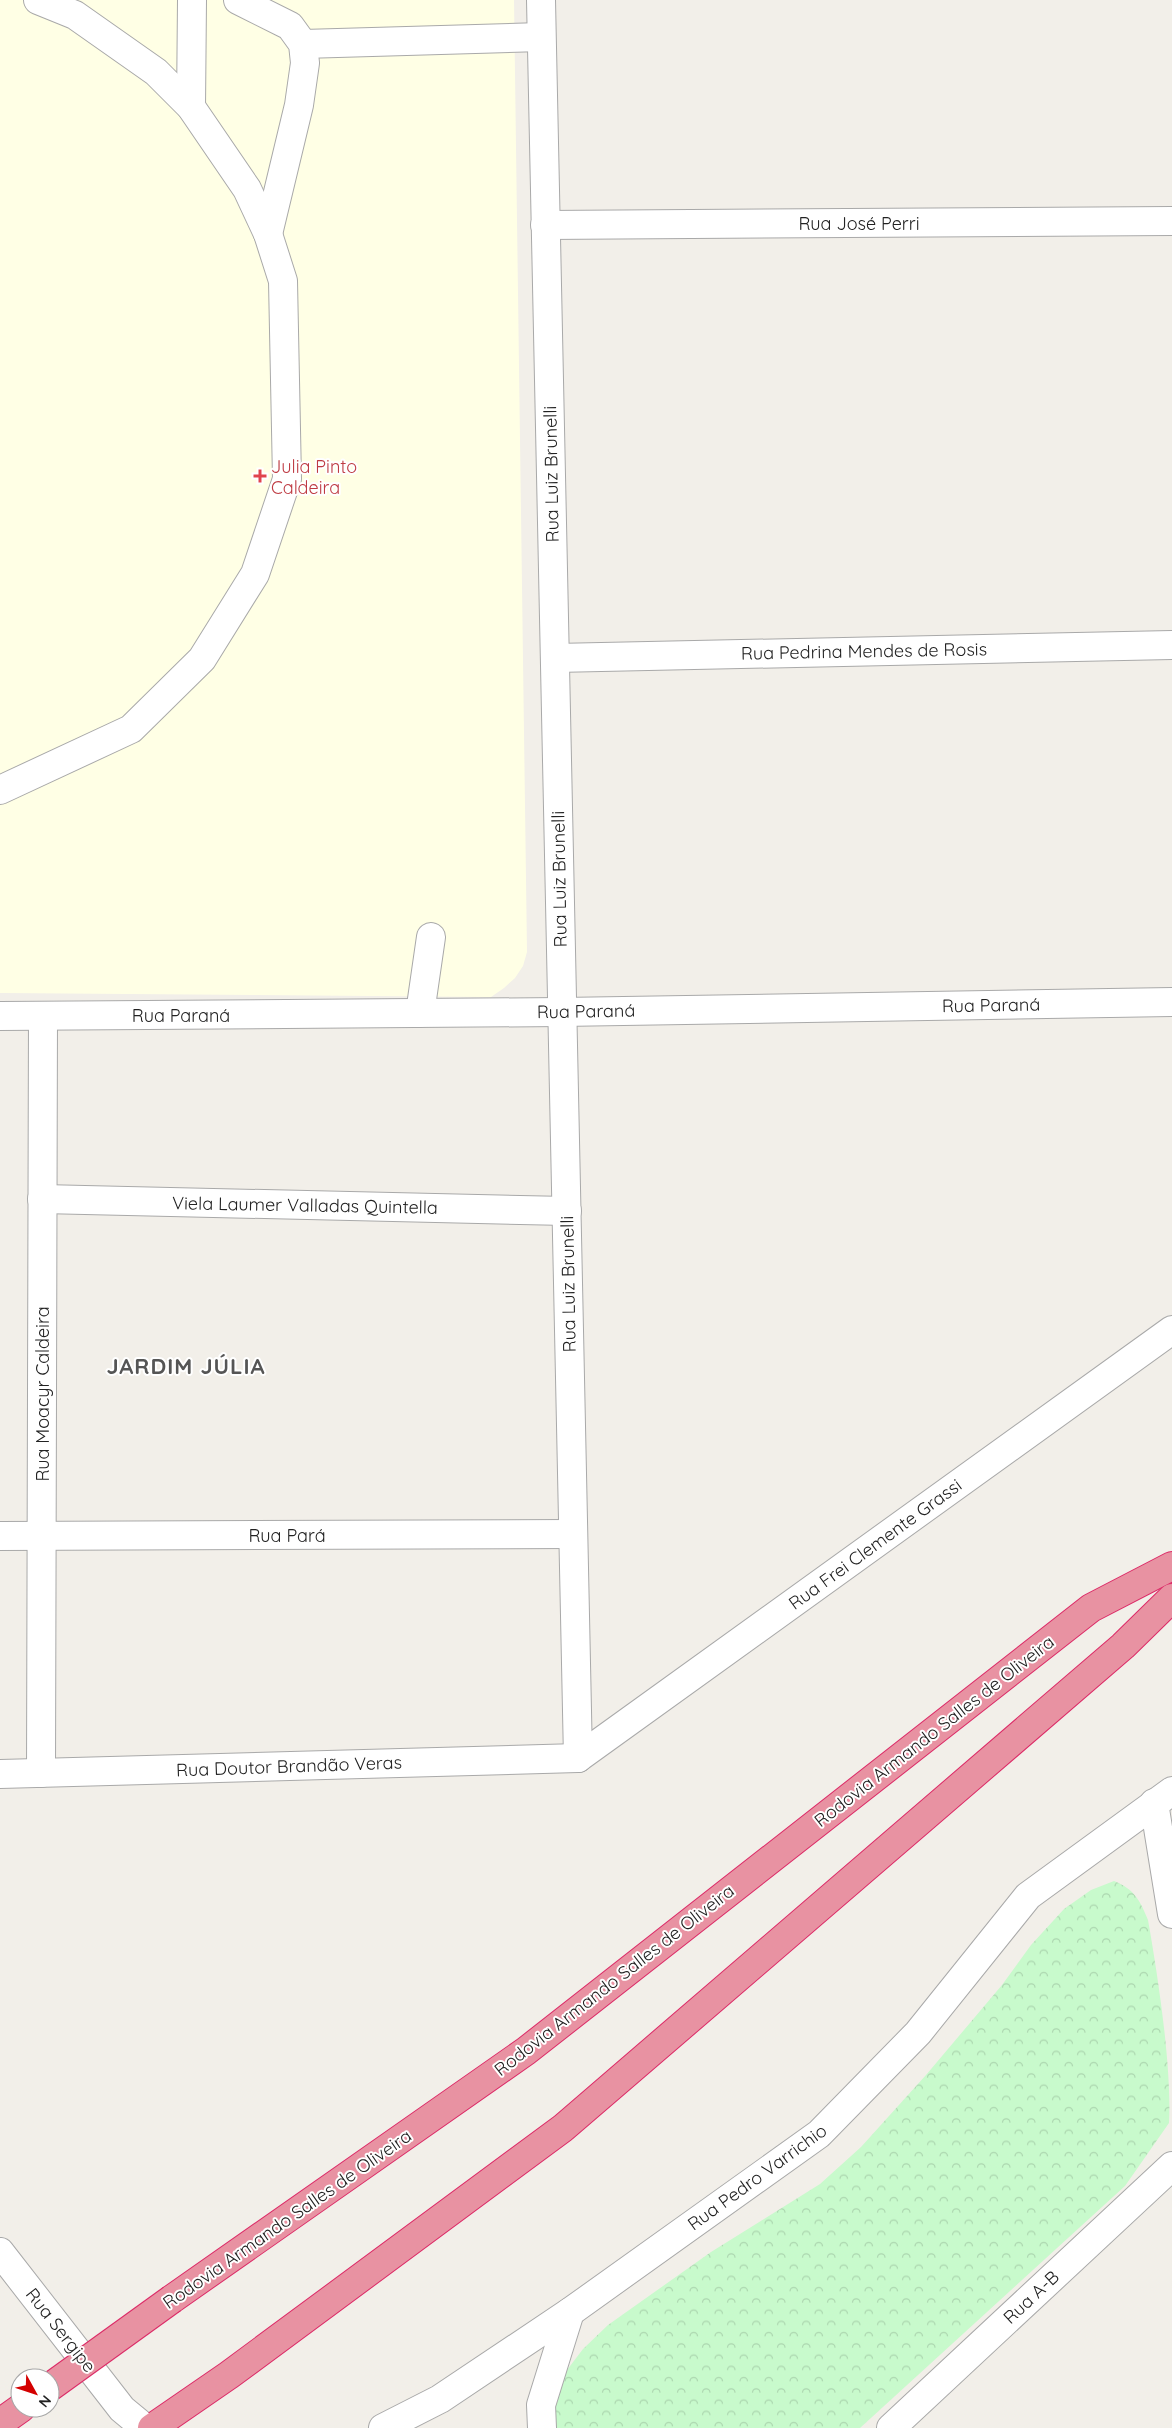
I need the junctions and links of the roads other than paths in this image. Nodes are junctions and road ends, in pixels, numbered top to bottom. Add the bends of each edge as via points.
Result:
1 (38, 0) edge
2 (192, 0) edge
3 (238, 0) edge
4 (541, 0) edge
5 (541, 37) junction
6 (303, 44) junction
7 (191, 107) junction
8 (1172, 221) edge
9 (545, 225) junction
10 (268, 234) junction
11 (1172, 644) edge
12 (555, 658) junction
13 (0, 790) edge
14 (431, 937) dead end
15 (1172, 1002) edge
16 (561, 1012) junction
17 (420, 1013) junction
18 (0, 1016) edge
19 (43, 1016) junction
20 (42, 1199) junction
21 (567, 1211) junction
22 (1172, 1330) edge
23 (573, 1534) junction
24 (0, 1536) edge
25 (41, 1536) junction
26 (1172, 1566) edge
27 (1172, 1598) edge
28 (578, 1758) junction
29 (41, 1773) junction
30 (0, 1774) edge
31 (1163, 1797) edge
32 (1172, 1914) edge
33 (1172, 2166) edge
34 (0, 2252) edge
35 (570, 2312) junction
36 (60, 2380) edge
37 (123, 2418) edge
38 (145, 2428) edge
39 (152, 2428) edge
40 (383, 2428) edge
41 (542, 2428) edge
42 (891, 2428) edge

1 - 7 street via 74,14 156,72
2 - 7 street
3 - 6 street via 290,26
4 - 5 street, Rua Luiz Brunelli
5 - 6 street
5 - 9 street, Rua Luiz Brunelli
6 - 10 street via 305,63 300,105
7 - 10 street via 247,189
8 - 9 street, Rua José Perri
9 - 12 street, Rua Luiz Brunelli
10 - 13 street via 283,282 287,479 255,574 202,659 131,729
11 - 12 street, Rua Pedrina Mendes de Rosis
12 - 16 street, Rua Luiz Brunelli
14 - 17 street
15 - 16 street, Rua Paraná
16 - 17 street, Rua Paraná
16 - 21 street, Rua Luiz Brunelli
17 - 19 street, Rua Paraná
18 - 19 street, Rua Paraná
19 - 20 street, Rua Moacyr Caldeira
20 - 21 street, Viela Laumer Valladas Quintella
20 - 25 street, Rua Moacyr Caldeira
21 - 23 street, Rua Luiz Brunelli
22 - 28 street, Rua Frei Clemente Grassi
23 - 25 street, Rua Pará
23 - 28 street, Rua Luiz Brunelli
24 - 25 street, Rua Pará
25 - 29 street, Rua Moacyr Caldeira
26 - 36 highway, Rodovia Armando Salles de Oliveira, bridge via 1091,1608 526,2051
27 - 39 highway via 1123,1646 563,2128 229,2376
28 - 29 street, Rua Doutor Brandão Veras
29 - 30 street, Rua Doutor Brandão Veras
31 - 32 street
31 - 35 street, Rua Pedro Varrichio via 1028,1896 918,2034 819,2134
33 - 42 street, Rua A-B
34 - 37 street, Rua Sergipe
35 - 40 street, Rua Pedro Varrichio via 440,2399
35 - 41 street via 541,2405
37 - 38 street, Rua Sergipe

